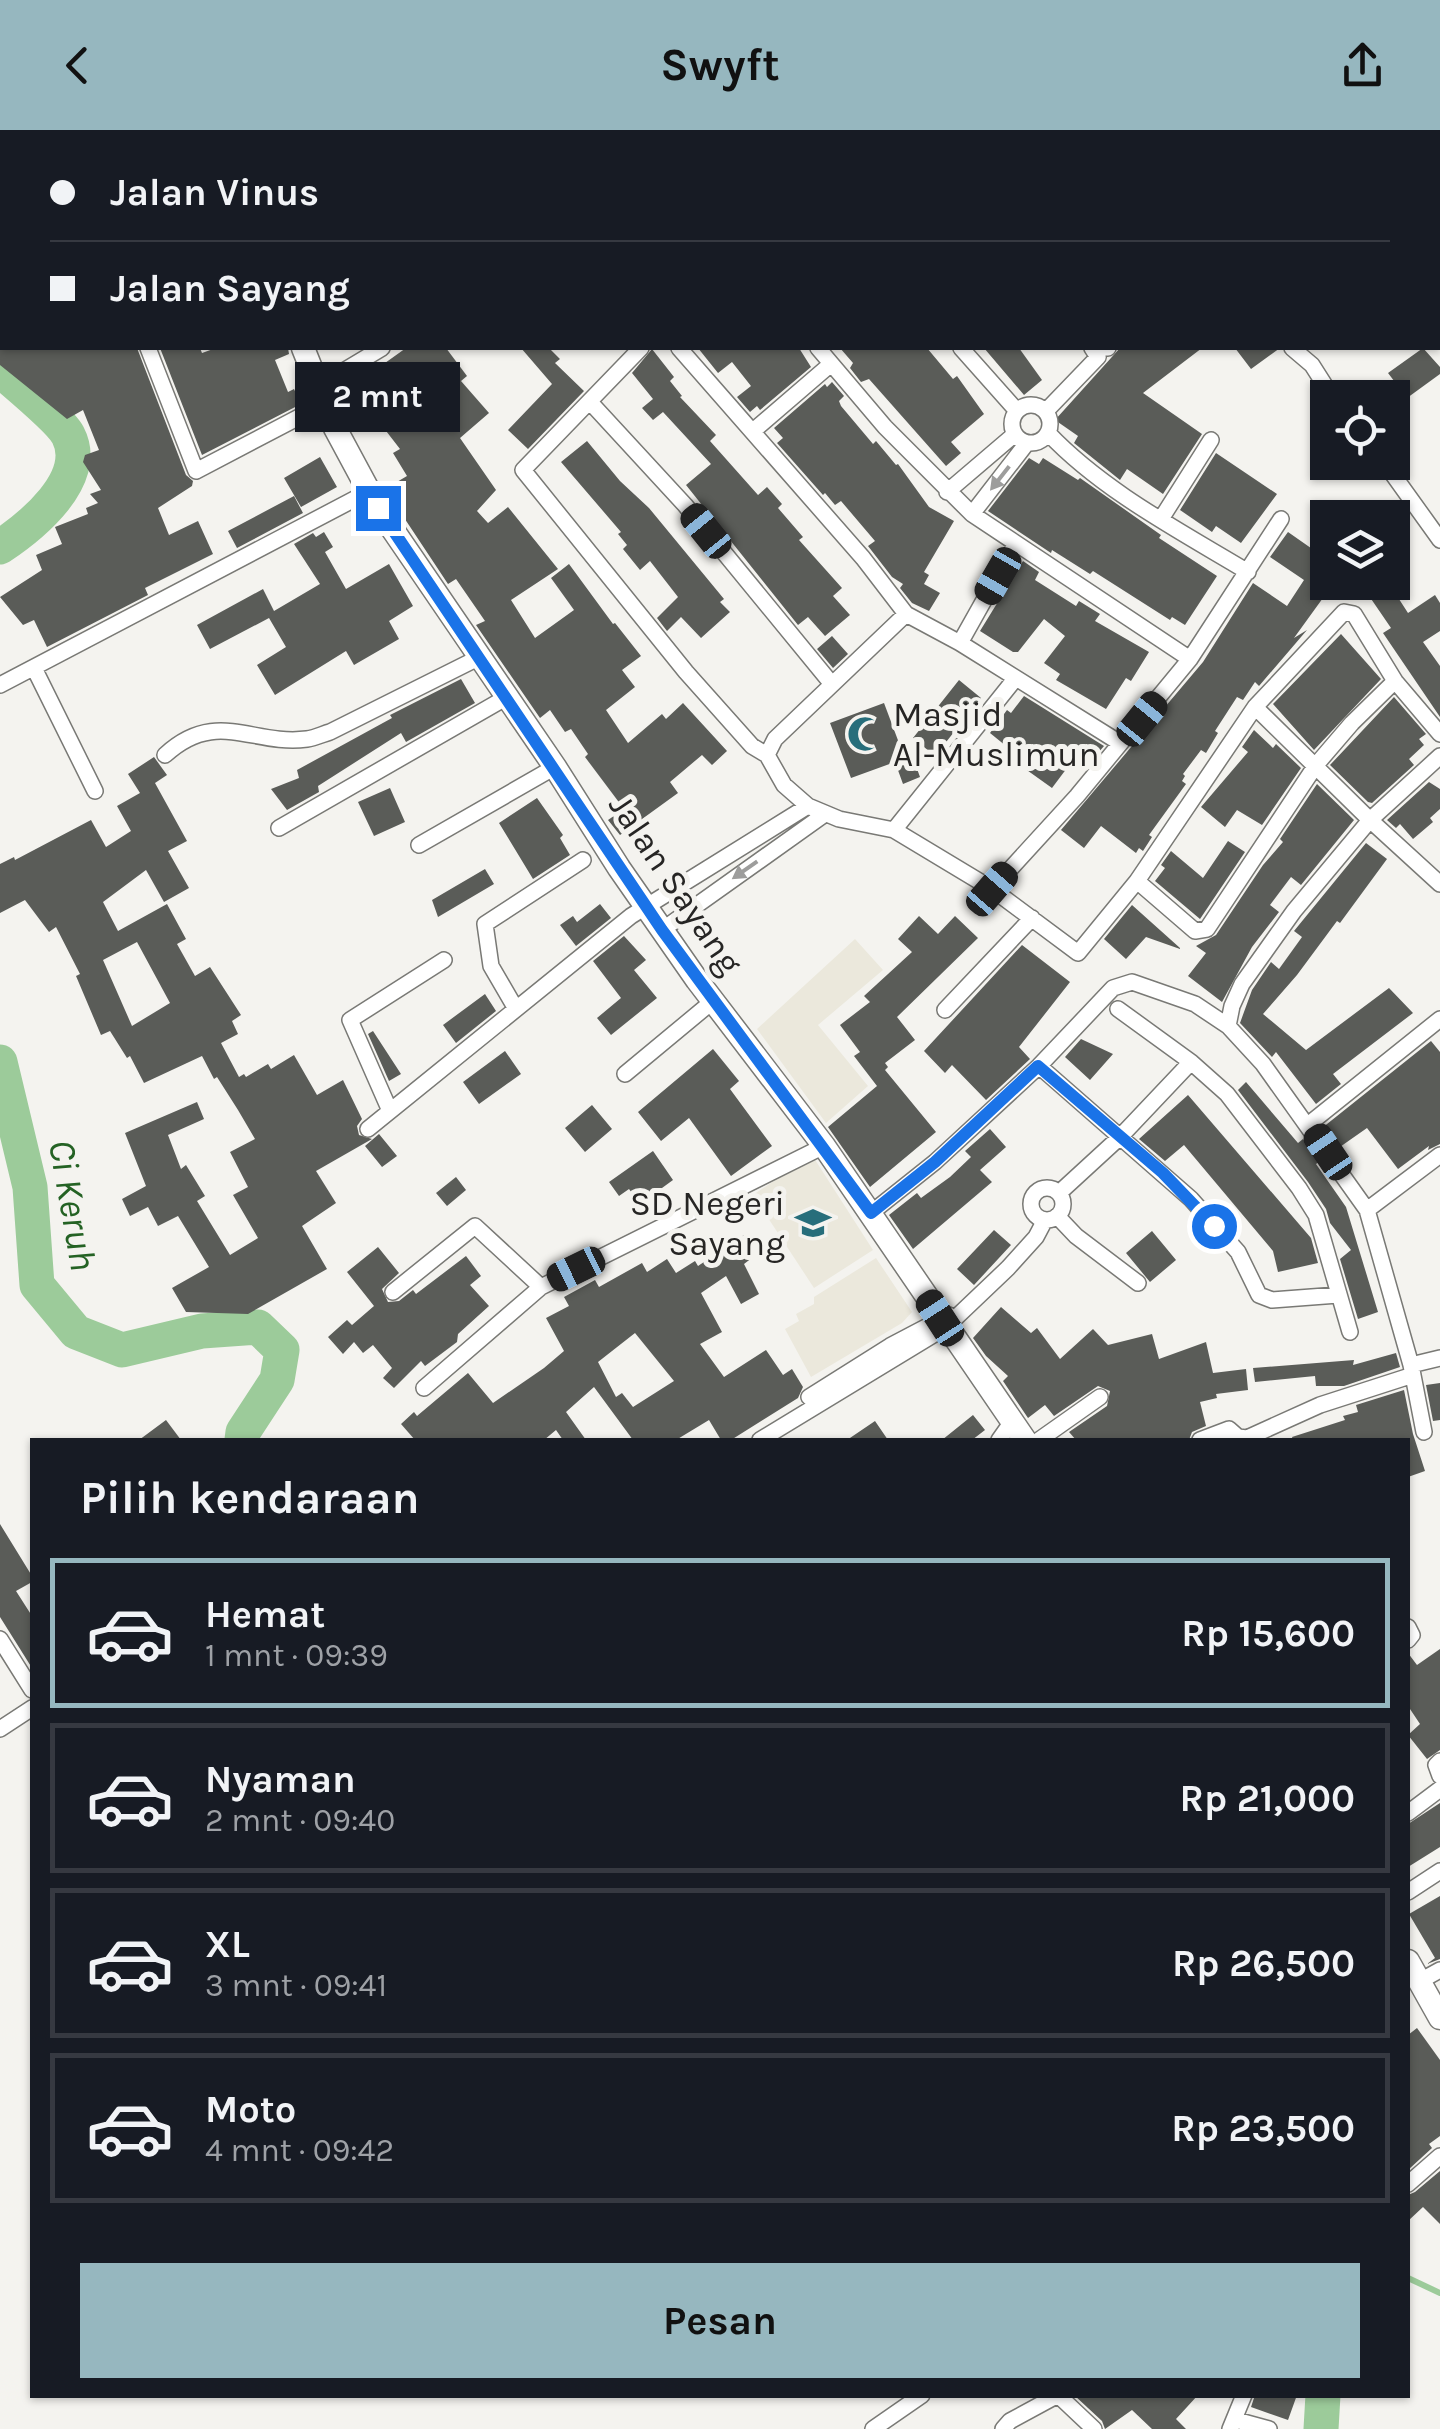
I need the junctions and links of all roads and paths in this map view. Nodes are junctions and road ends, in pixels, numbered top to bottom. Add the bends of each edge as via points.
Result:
1 (149, 350) edge
2 (304, 350) edge
3 (379, 350) edge
4 (639, 350) edge
5 (681, 350) edge
6 (820, 350) edge
7 (963, 350) edge
8 (1103, 350) edge
9 (1294, 350) edge
10 (831, 364) junction
11 (1322, 380) edge
12 (321, 395) junction
13 (590, 402) junction
14 (1018, 411) junction
15 (1046, 411) junction
16 (753, 430) junction
17 (1048, 434) junction
18 (1021, 438) junction
19 (1211, 440) dead end
20 (1397, 480) edge
21 (368, 492) junction
22 (947, 492) junction
23 (972, 514) junction
24 (1161, 519) junction
25 (1282, 519) dead end
26 (1440, 540) edge
27 (1015, 546) junction
28 (1248, 572) junction
29 (906, 614) junction
30 (960, 643) junction
31 (480, 656) junction
32 (1190, 659) junction
33 (34, 668) junction
34 (1015, 679) junction
35 (1395, 681) junction
36 (831, 682) junction
37 (0, 685) edge
38 (508, 697) junction
39 (1256, 707) junction
40 (1439, 731) edge
41 (1120, 743) junction
42 (767, 754) junction
43 (165, 756) dead end
44 (1440, 756) edge
45 (1316, 765) junction
46 (555, 767) junction
47 (94, 792) dead end
48 (816, 810) junction
49 (1370, 820) junction
50 (279, 828) dead end
51 (894, 830) junction
52 (419, 844) dead end
53 (583, 860) dead end
54 (1138, 881) junction
55 (1440, 884) edge
56 (992, 889) junction
57 (647, 908) junction
58 (1032, 918) junction
59 (662, 930) junction
60 (444, 960) dead end
61 (713, 1001) junction
62 (516, 1009) junction
63 (945, 1010) dead end
64 (1118, 1010) dead end
65 (1440, 1020) edge
66 (1228, 1026) junction
67 (1191, 1062) junction
68 (1038, 1066) junction
69 (625, 1074) dead end
70 (390, 1111) junction
71 (1309, 1124) junction
72 (368, 1130) dead end
73 (1120, 1137) junction
74 (824, 1146) junction
75 (1440, 1155) edge
76 (1059, 1193) junction
77 (1366, 1210) junction
78 (871, 1213) junction
79 (1051, 1218) junction
80 (1138, 1283) dead end
81 (541, 1287) junction
82 (393, 1292) dead end
83 (1338, 1295) junction
84 (949, 1319) junction
85 (1350, 1332) dead end
86 (1440, 1358) edge
87 (1412, 1370) junction
88 (424, 1388) dead end
89 (1100, 1397) dead end
90 (1424, 1432) dead end
91 (1012, 1434) edge
92 (747, 1438) edge
93 (763, 1438) edge
94 (1042, 1438) edge
95 (1205, 1438) edge
96 (1247, 1438) edge
97 (1247, 1438) edge
98 (0, 1639) edge
99 (30, 1687) edge
100 (30, 1709) edge
101 (0, 1729) edge
102 (1440, 1762) edge
103 (1440, 1776) edge
104 (1440, 1790) edge
105 (1410, 1812) edge
106 (1440, 1871) edge
107 (1410, 1891) edge
108 (1422, 1971) edge
109 (1440, 2018) edge
110 (1440, 2156) edge
111 (1410, 2182) edge
112 (918, 2398) edge
113 (1052, 2398) edge
114 (1061, 2398) edge
115 (1243, 2398) edge
116 (1233, 2424) edge
117 (873, 2429) edge
118 (1003, 2429) edge
119 (1094, 2429) edge
120 (1269, 2429) edge

1 - 12 street via 196,471
2 - 12 main road, Jalan Sayang
3 - 12 street
4 - 13 street
5 - 16 street
6 - 10 street
7 - 14 street
8 - 15 street
9 - 11 street
10 - 16 street
10 - 22 street
12 - 21 main road, Jalan Sayang
13 - 36 street
13 - 42 street via 524,470 696,684
14 - 15 street via 1031,405
14 - 18 street via 1012,422
15 - 17 street
16 - 29 street
17 - 18 street via 1040,441
17 - 24 street via 1070,457
18 - 22 street
18 -> 23 street
19 - 24 street
20 - 26 street
21 - 31 main road, Jalan Sayang
21 - 33 street
22 - 23 street
23 - 27 street
24 - 28 street
25 - 28 street
27 - 30 street
27 - 32 street
28 - 32 street
29 - 30 street
29 - 36 street
30 - 34 street
31 - 38 main road, Jalan Sayang
31 - 43 street via 308,739 235,730 197,734
32 - 41 street
33 - 37 street
33 - 47 street
34 - 41 street
34 - 51 street
35 - 39 street via 1348,610
35 - 40 street
35 - 45 street
36 - 42 street
38 - 46 main road, Jalan Sayang
38 - 50 street
39 - 45 street
39 - 54 street
41 - 56 street
42 - 48 street via 784,785
44 - 49 street
45 - 49 street
45 - 54 street via 1207,929 1194,931
46 - 52 street
46 - 57 main road, Jalan Sayang
48 - 51 street
48 - 57 street
48 -> 59 street
49 - 55 street
49 - 66 street via 1242,984
51 - 56 street
53 - 62 street via 485,924 492,966
54 - 58 street via 1078,953
56 - 58 street
57 - 59 main road, Jalan Sayang
57 - 62 street
58 - 63 street
59 - 61 main road, Jalan Sayang
60 - 70 street via 350,1020
61 - 69 street
61 - 74 main road, Jalan Sayang
62 - 70 street
64 - 67 street
65 - 71 street
66 - 68 street via 1195,1004 1132,982 1113,988
66 - 71 street
67 - 73 street
67 - 83 street via 1227,1094 1308,1201
68 - 73 street
68 - 78 street
70 - 72 street
71 - 77 street
73 - 76 street
73 - 83 street via 1226,1238 1259,1295
74 - 78 main road, Jalan Sayang
74 - 81 street
75 - 77 street
76 - 79 street via 1063,1204
76 - 79 street via 1042,1188 1032,1196 1034,1214
77 - 87 street
78 - 84 main road, Jalan Sayang
79 - 80 street
79 - 84 street via 1008,1268
81 - 82 street via 475,1226
81 - 88 street
83 - 85 street
84 - 91 main road, Jalan Sayang
84 - 92 street via 890,1346
84 - 93 street
86 - 87 street
87 - 90 street
87 - 97 street
89 - 94 street
95 - 96 street via 1229,1429
98 - 99 street
100 - 101 street
102 - 103 street
104 - 105 street
106 - 107 street
108 - 109 main road
110 - 111 street
112 - 117 street
113 - 118 street
114 - 119 street
115 - 116 street
116 - 120 street

